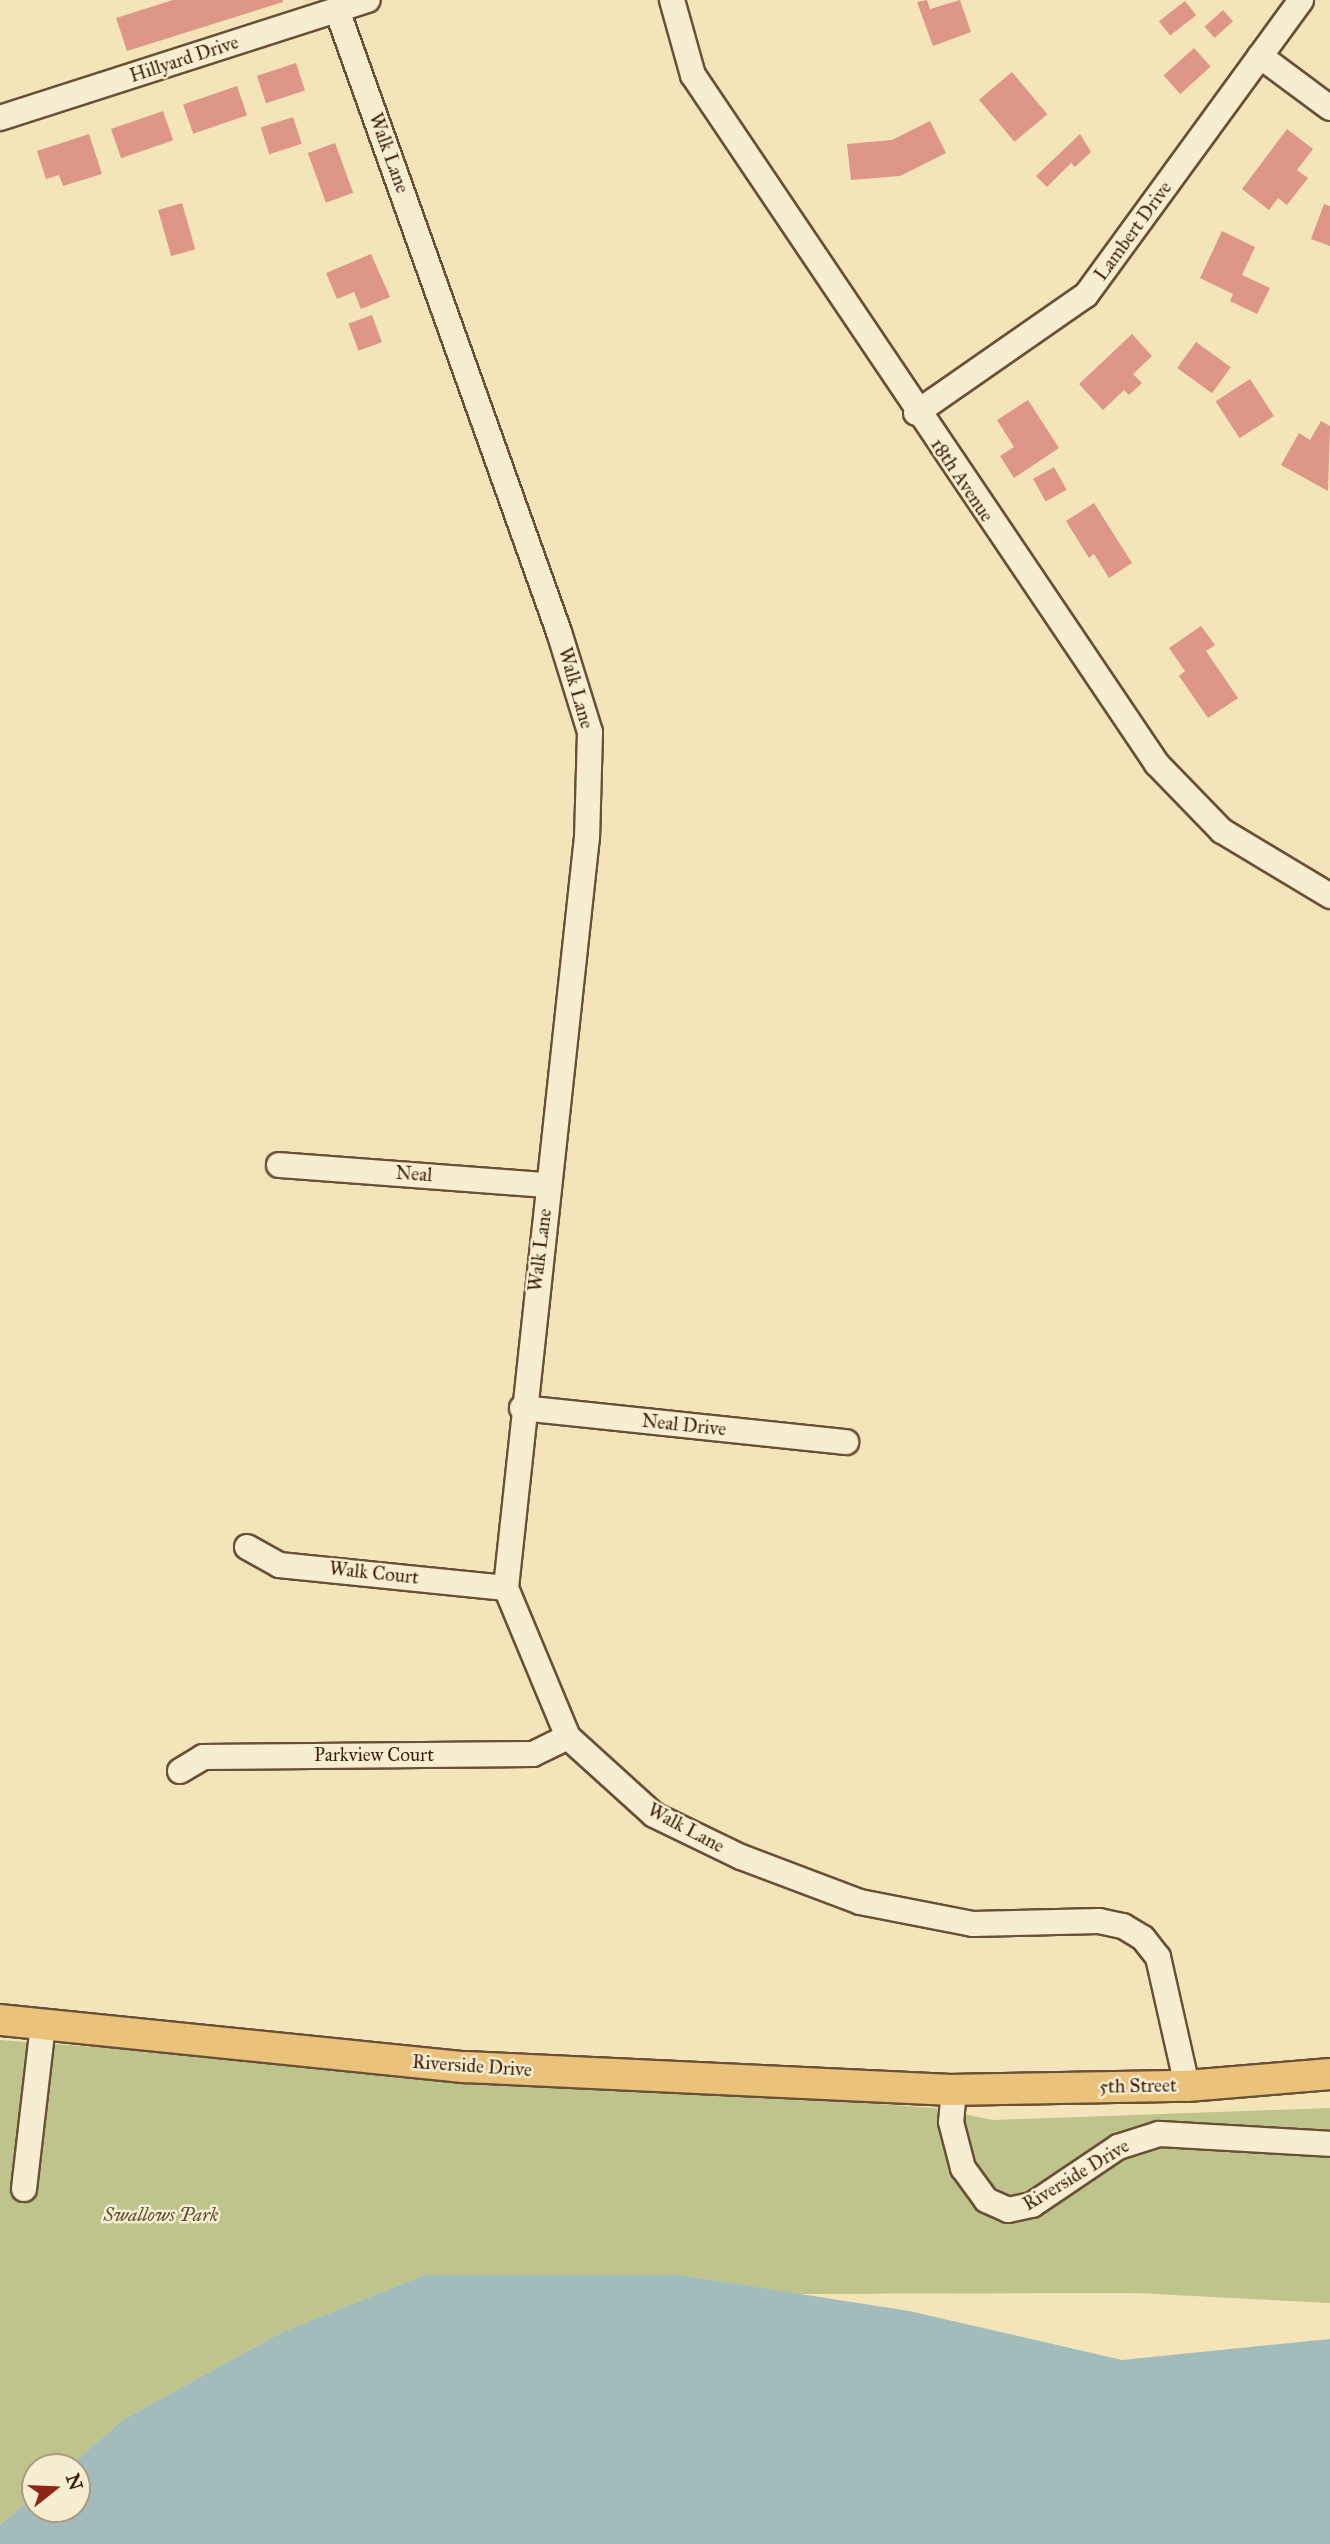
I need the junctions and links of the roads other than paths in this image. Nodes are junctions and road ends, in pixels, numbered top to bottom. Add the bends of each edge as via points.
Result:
1 (368, 0) edge
2 (672, 0) edge
3 (1301, 0) edge
4 (337, 10) junction
5 (1260, 56) junction
6 (1330, 108) edge
7 (0, 118) edge
8 (916, 413) junction
9 (1330, 896) edge
10 (279, 1165) dead end
11 (548, 1185) junction
12 (522, 1408) junction
13 (846, 1442) dead end
14 (247, 1547) dead end
15 (506, 1588) junction
16 (568, 1737) junction
17 (180, 1771) dead end
18 (0, 2020) edge
19 (43, 2024) junction
20 (1330, 2074) edge
21 (1187, 2086) junction
22 (950, 2090) junction
23 (1330, 2144) edge
24 (24, 2189) dead end

1 - 4 street, Hillyard Drive
2 - 8 street, 18th Avenue via 693,75
3 - 5 street, Lambert Drive
4 - 7 street, Hillyard Drive
4 - 11 street, Walk Lane via 555,619 590,732 587,837
5 - 6 street
5 - 8 street, Lambert Drive via 1086,295
8 - 9 street, 18th Avenue via 1157,764 1222,831
10 - 11 street, Neal
11 - 12 street, Walk Lane
12 - 13 street, Neal Drive
12 - 15 street, Walk Lane
14 - 15 street, Walk Court via 279,1565
15 - 16 street, Walk Lane
16 - 17 street, Parkview Court via 533,1754 203,1757
16 - 21 street, Walk Lane via 654,1815 741,1857 860,1902 973,1924 1099,1921 1133,1931 1158,1957
18 - 19 main road, Riverside Drive
19 - 22 main road, Riverside Drive via 466,2067
19 - 24 street
20 - 21 main road, 5th Street
21 - 22 main road, 5th Street
22 - 23 street, Riverside Drive via 951,2122 963,2168 986,2200 1008,2210 1032,2205 1118,2147 1159,2133

